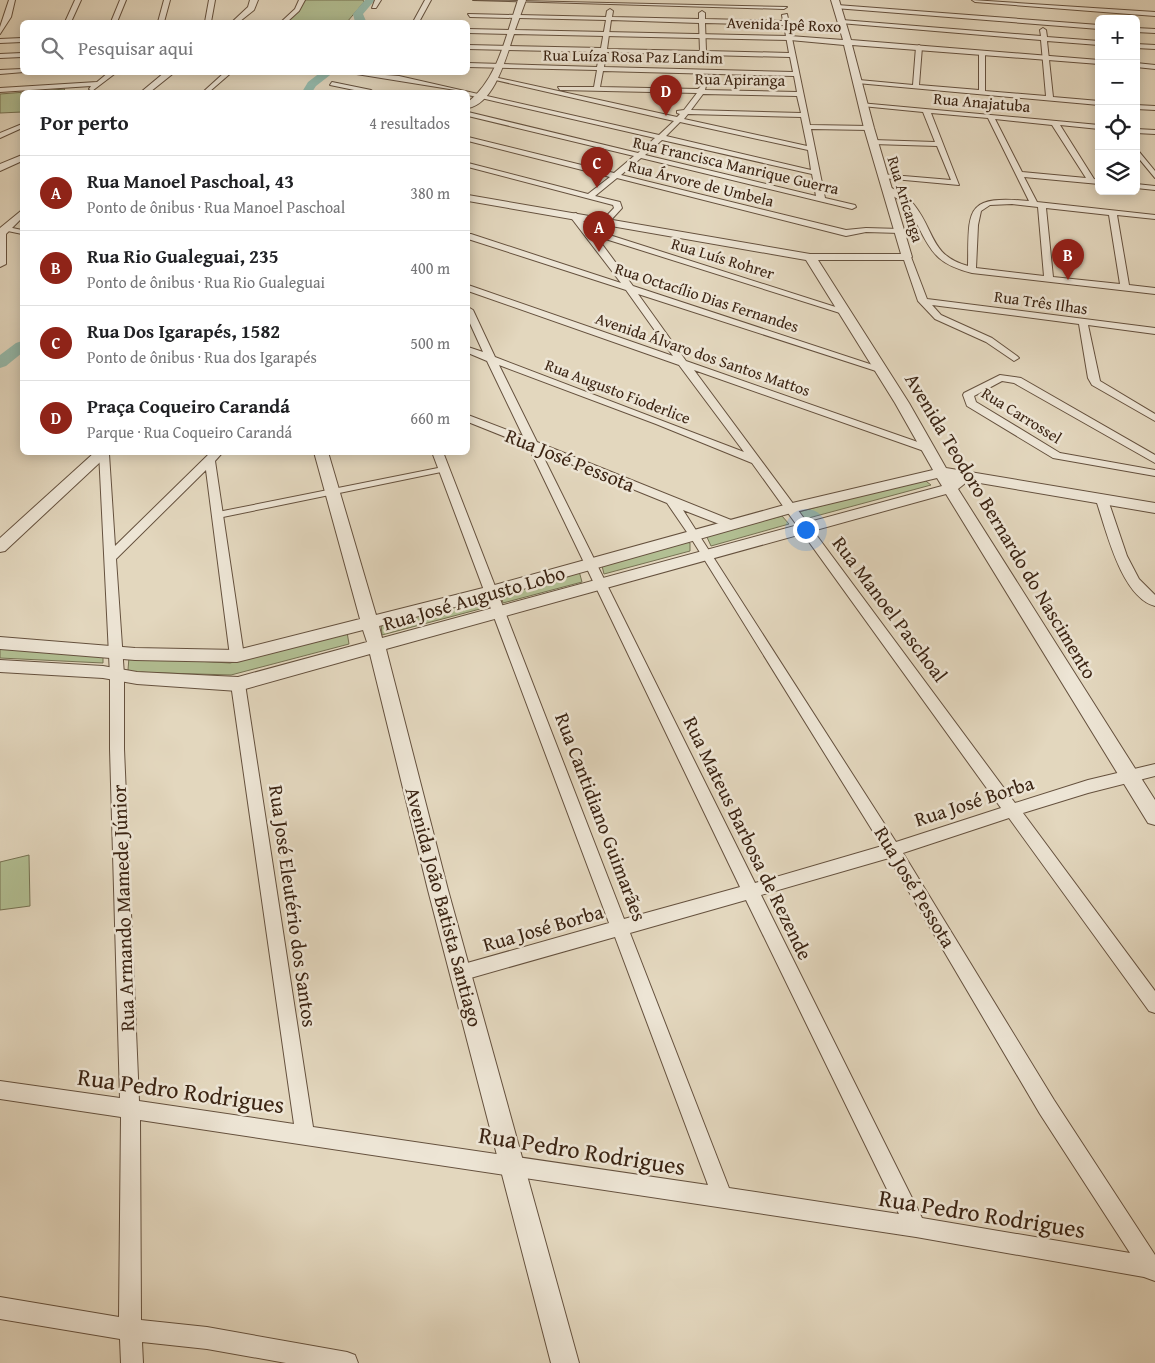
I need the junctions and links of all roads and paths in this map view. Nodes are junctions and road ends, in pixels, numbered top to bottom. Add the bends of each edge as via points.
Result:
1 (12, 0) edge
2 (78, 0) edge
3 (122, 0) edge
4 (167, 0) edge
5 (212, 0) edge
6 (254, 0) edge
7 (378, 0) edge
8 (428, 0) edge
9 (476, 0) edge
10 (975, 0) edge
11 (522, 1) edge
12 (993, 1) edge
13 (612, 2) edge
14 (299, 3) edge
15 (702, 3) edge
16 (836, 3) edge
17 (783, 4) edge
18 (1041, 5) junction
19 (374, 7) dead end
20 (1155, 14) edge
21 (470, 15) junction
22 (517, 16) junction
23 (608, 18) junction
24 (69, 20) edge
25 (115, 20) edge
26 (161, 20) edge
27 (208, 20) edge
28 (237, 20) edge
29 (286, 20) edge
30 (417, 20) edge
31 (469, 20) edge
32 (702, 20) junction
33 (842, 22) junction
34 (1042, 22) junction
35 (787, 23) junction
36 (1095, 27) edge
37 (470, 30) edge
38 (1140, 30) edge
39 (1155, 31) edge
40 (0, 32) edge
41 (511, 32) junction
42 (607, 34) junction
43 (703, 36) junction
44 (790, 38) junction
45 (1043, 38) junction
46 (20, 40) edge
47 (0, 41) edge
48 (848, 42) junction
49 (1095, 43) edge
50 (1140, 46) edge
51 (470, 47) edge
52 (919, 47) junction
53 (1155, 47) edge
54 (505, 48) junction
55 (604, 51) junction
56 (982, 52) junction
57 (703, 53) junction
58 (20, 55) edge
59 (793, 55) junction
60 (0, 56) edge
61 (1046, 58) junction
62 (1095, 62) edge
63 (470, 65) edge
64 (1140, 65) edge
65 (500, 66) junction
66 (1155, 67) edge
67 (600, 68) junction
68 (20, 71) edge
69 (703, 71) junction
70 (0, 72) edge
71 (797, 74) junction
72 (110, 75) edge
73 (167, 75) edge
74 (225, 75) edge
75 (374, 75) edge
76 (494, 79) junction
77 (859, 82) junction
78 (98, 84) junction
79 (332, 84) dead end
80 (529, 87) junction
81 (916, 87) junction
82 (597, 88) junction
83 (0, 90) edge
84 (90, 90) edge
85 (148, 90) edge
86 (208, 90) edge
87 (361, 90) edge
88 (453, 90) edge
89 (703, 91) junction
90 (982, 93) junction
91 (470, 94) edge
92 (801, 94) junction
93 (481, 96) junction
94 (1050, 99) junction
95 (1095, 103) edge
96 (470, 104) edge
97 (862, 104) junction
98 (1140, 107) edge
99 (1155, 108) edge
100 (926, 110) junction
101 (633, 111) junction
102 (685, 112) junction
103 (470, 114) edge
104 (806, 115) junction
105 (991, 117) junction
106 (676, 121) junction
107 (1055, 123) junction
108 (20, 127) edge
109 (808, 127) junction
110 (1095, 127) edge
111 (869, 128) junction
112 (1140, 130) edge
113 (1155, 132) edge
114 (0, 136) edge
115 (658, 137) junction
116 (470, 139) edge
117 (873, 142) junction
118 (938, 144) junction
119 (811, 149) junction
120 (1140, 155) edge
121 (641, 157) junction
122 (20, 159) edge
123 (470, 166) edge
124 (0, 168) edge
125 (816, 173) junction
126 (1019, 174) junction
127 (617, 176) junction
128 (883, 176) junction
129 (1155, 176) edge
130 (1095, 182) edge
131 (1140, 186) edge
132 (1155, 188) edge
133 (887, 189) junction
134 (590, 196) junction
135 (470, 198) edge
136 (821, 200) junction
137 (1038, 205) junction
138 (852, 207) dead end
139 (1113, 212) junction
140 (20, 215) edge
141 (573, 215) junction
142 (1155, 217) edge
143 (607, 222) junction
144 (2, 232) edge
145 (20, 232) edge
146 (900, 232) junction
147 (594, 235) junction
148 (470, 237) edge
149 (0, 252) edge
150 (810, 257) junction
151 (907, 257) junction
152 (0, 264) edge
153 (972, 270) junction
154 (1049, 280) junction
155 (631, 288) junction
156 (1126, 288) junction
157 (470, 289) edge
158 (1155, 291) edge
159 (923, 301) junction
160 (843, 311) junction
161 (470, 314) edge
162 (1083, 322) junction
163 (1155, 332) edge
164 (470, 351) edge
165 (1014, 358) dead end
166 (492, 359) junction
167 (682, 362) junction
168 (880, 369) junction
169 (1155, 418) edge
170 (470, 419) edge
171 (522, 422) junction
172 (502, 431) junction
173 (533, 444) junction
174 (928, 449) junction
175 (102, 455) edge
176 (104, 455) edge
177 (322, 455) edge
178 (438, 455) edge
179 (214, 457) edge
180 (568, 459) junction
181 (1155, 460) edge
182 (757, 462) junction
183 (544, 466) junction
184 (443, 469) junction
185 (942, 472) junction
186 (1155, 473) edge
187 (957, 482) junction
188 (332, 491) junction
189 (1102, 500) junction
190 (672, 502) junction
191 (1155, 508) edge
192 (788, 509) junction
193 (218, 515) junction
194 (732, 525) junction
195 (804, 527) junction
196 (696, 536) junction
197 (0, 547) edge
198 (707, 554) junction
199 (111, 557) junction
200 (590, 565) junction
201 (600, 584) junction
202 (491, 592) junction
203 (1155, 602) edge
204 (498, 612) junction
205 (368, 623) junction
206 (0, 643) edge
207 (376, 648) junction
208 (116, 652) junction
209 (237, 656) junction
210 (0, 666) edge
211 (117, 675) junction
212 (238, 684) junction
213 (1155, 770) edge
214 (1129, 775) junction
215 (1014, 810) junction
216 (1155, 817) edge
217 (893, 850) junction
218 (750, 891) junction
219 (620, 928) junction
220 (460, 973) junction
221 (1155, 1005) edge
222 (0, 1090) edge
223 (130, 1108) junction
224 (305, 1134) junction
225 (512, 1165) junction
226 (723, 1198) junction
227 (916, 1227) junction
228 (1154, 1270) edge
229 (0, 1308) edge
230 (130, 1330) junction
231 (323, 1361) edge
232 (132, 1363) edge
233 (347, 1363) edge
234 (565, 1363) edge

1 - 40 street
2 - 24 street
3 - 25 street
4 - 26 street
5 - 27 street
6 - 28 street via 251,8
7 - 19 street
8 - 30 street
9 - 11 street
9 - 21 street
10 - 12 street
11 - 13 street
11 - 22 street
12 - 18 street
13 - 15 street
13 - 23 street
14 - 29 street
15 - 17 street
15 - 32 street
16 - 33 street, Rua Aricanga
16 - 34 street
17 - 35 street
18 - 20 street
18 - 34 street
21 - 22 street
21 - 31 street
22 - 23 street
22 - 41 street
23 - 32 street
23 - 42 street
32 - 35 street
32 - 43 street
33 - 45 street
33 - 48 street, Rua Aricanga
34 - 36 street
34 - 45 street
35 - 44 street
37 - 41 street, Avenida Ipê Roxo
38 - 39 street
41 - 42 street, Avenida Ipê Roxo
41 - 54 street
42 - 43 street, Avenida Ipê Roxo
42 - 55 street
43 - 44 street, Avenida Ipê Roxo
43 - 57 street
44 - 48 street, Avenida Ipê Roxo
44 - 59 street
45 - 49 street
45 - 61 street
46 - 47 street
48 - 52 street, Avenida Ipê Roxo
48 - 77 street, Rua Aricanga
50 - 53 street
51 - 54 street
52 - 56 street, Avenida Ipê Roxo
52 - 81 street
54 - 55 street
54 - 65 street
55 - 57 street
55 - 67 street
56 - 61 street, Avenida Ipê Roxo
56 - 90 street
57 - 59 street
57 - 69 street
58 - 60 street
59 - 71 street
61 - 62 street, Avenida Ipê Roxo
61 - 94 street
63 - 65 street, Rua Luíza Rosa Paz Landim
64 - 66 street
65 - 67 street, Rua Luíza Rosa Paz Landim
65 - 76 street
67 - 69 street, Rua Luíza Rosa Paz Landim
67 - 82 street
68 - 70 street
69 - 71 street, Rua Luíza Rosa Paz Landim
69 - 89 street
71 - 92 street
72 - 78 street
73 - 85 street
74 - 86 street
75 - 88 street
76 - 80 street
76 - 93 street
77 - 81 street
77 - 97 street, Rua Aricanga
78 - 83 street
78 - 84 street
79 - 87 street
80 - 82 street, Rua Apiranga
80 - 101 street
81 - 90 street
82 - 89 street, Rua Apiranga
89 - 92 street, Rua Apiranga
89 - 102 street
90 - 94 street
91 - 93 street
92 - 104 street
93 - 96 street
93 - 115 street
94 - 95 street
97 - 100 street, Rua Anajatuba
97 - 111 street, Rua Aricanga
98 - 99 street
100 - 105 street, Rua Anajatuba
100 - 118 street
101 - 102 street
101 - 106 street
102 - 104 street
102 - 106 street
103 - 121 street, Rua Francisca Manrique Guerra
104 - 109 street
105 - 107 street, Rua Anajatuba
105 - 126 street
106 - 115 street
106 - 119 street
107 - 110 street, Rua Anajatuba
107 - 130 street
108 - 114 street
109 - 111 street
109 - 119 street
111 - 117 street, Rua Aricanga
112 - 113 street
115 - 121 street
115 - 125 street
116 - 127 street, Rua Árvore de Umbela
117 - 118 street
117 - 128 street, Rua Aricanga
118 - 128 street via 956,183
119 - 125 street
120 - 129 street
121 - 127 street
121 - 136 street, Rua Francisca Manrique Guerra
122 - 124 street
123 - 134 street
125 - 136 street
126 - 130 street
126 - 137 street
127 - 134 street
127 - 146 street, Rua Árvore de Umbela via 846,233 866,230
128 - 133 street, Rua Aricanga
131 - 132 street
133 - 146 street, Rua Aricanga
133 - 153 street via 902,197 912,208 939,255 951,264
134 - 143 street via 618,205
135 - 141 street
136 - 138 street, Rua Francisca Manrique Guerra
137 - 139 street
137 - 153 street via 998,202 977,209 974,214
137 - 154 street
139 - 142 street
139 - 156 street
140 - 144 street
141 - 143 street
141 - 147 street, Rua Manoel Paschoal
143 - 147 street
143 - 150 street
144 - 145 street
144 - 149 street
146 - 151 street, Rua Aricanga
147 - 155 street, Rua Manoel Paschoal
147 - 160 street, Rua Luís Rohrer
148 - 155 street, Rua Octacílio Dias Fernandes
149 - 152 street
150 - 151 street
150 - 160 street, Avenida Teodoro Bernardo do Nascimento
151 - 159 street, Rua Aricanga
153 - 154 street
154 - 156 street
155 - 167 street, Rua Manoel Paschoal
155 - 168 street, Rua Octacílio Dias Fernandes
156 - 158 street
157 - 167 street, Avenida Álvaro dos Santos Mattos
159 - 162 street, Rua Três Ilhas
159 - 165 street, Rua Aricanga via 942,320 990,340
160 - 168 street, Avenida Teodoro Bernardo do Nascimento
161 - 166 street, Rua Mateus Barbosa de Rezende
162 - 163 street, Rua Três Ilhas
162 - 169 street via 1096,383
164 - 166 street, Rua Augusto Fioderlice
166 - 171 street, Rua Mateus Barbosa de Rezende
166 - 182 street, Rua Augusto Fioderlice
167 - 174 street, Avenida Álvaro dos Santos Mattos
167 - 182 street, Rua Manoel Paschoal
168 - 174 street, Avenida Teodoro Bernardo do Nascimento
170 - 172 street, Rua José Pessota
171 - 172 street
171 - 173 street, Rua Mateus Barbosa de Rezende
172 - 173 street, Rua José Pessota
173 - 180 street, Rua José Pessota
173 - 183 street, Rua Mateus Barbosa de Rezende
174 - 185 street, Avenida Teodoro Bernardo do Nascimento
175 - 197 street
176 - 199 street, Rua Armando Mamede Júnior
177 - 188 street, Avenida João Batista Santiago
178 - 184 street, Rua Cantidiano Guimarães
179 - 193 street
179 - 199 street
180 - 183 street via 552,461
180 - 190 street, Rua José Pessota
181 - 186 street, Rua Carrossel via 1017,380 1000,378 968,395 971,404 1057,456
182 - 192 street, Rua Manoel Paschoal
183 - 200 street, Rua Mateus Barbosa de Rezende
184 - 188 street
184 - 202 street, Rua Cantidiano Guimarães
185 - 187 street, Avenida Teodoro Bernardo do Nascimento
185 - 192 street, Rua José Augusto Lobo
187 - 189 street
187 - 195 street, Rua José Augusto Lobo
187 - 214 street, Avenida Teodoro Bernardo do Nascimento via 964,512
188 - 193 street
188 - 205 street, Avenida João Batista Santiago
189 - 191 street
189 - 203 street via 1125,562 1142,590
190 - 194 street, Rua José Pessota
190 - 196 street, Rua José Pessota
192 - 194 street, Rua José Augusto Lobo
192 - 195 street, Rua Manoel Paschoal
193 - 209 street
194 - 196 street, Rua José Augusto Lobo
195 - 198 street, Rua José Augusto Lobo
195 - 215 street, Rua Manoel Paschoal
196 - 198 street, Rua José Pessota
196 - 200 street, Rua José Augusto Lobo
198 - 201 street, Rua José Augusto Lobo
198 - 217 street, Rua José Pessota
199 - 208 street, Rua Armando Mamede Júnior
200 - 201 street, Rua Mateus Barbosa de Rezende
200 - 202 street, Rua José Augusto Lobo
201 - 204 street, Rua José Augusto Lobo
201 - 218 street, Rua Mateus Barbosa de Rezende
202 - 204 street, Rua Cantidiano Guimarães
202 - 205 street, Rua José Augusto Lobo
204 - 207 street, Rua José Augusto Lobo
204 - 219 street, Rua Cantidiano Guimarães
205 - 207 street, Avenida João Batista Santiago
205 - 209 street, Rua José Augusto Lobo
206 - 208 street, Rua José Augusto Lobo
207 - 212 street, Rua José Augusto Lobo
207 - 220 street, Avenida João Batista Santiago
208 - 209 street, Rua José Augusto Lobo
208 - 211 street, Rua Armando Mamede Júnior
210 - 211 street, Rua José Augusto Lobo
211 - 212 street, Rua José Augusto Lobo
211 - 223 street, Rua Armando Mamede Júnior
212 - 224 street, Rua José Eleutério dos Santos
213 - 214 street, Rua José Borba
214 - 215 street, Rua José Borba
214 - 216 street, Avenida Teodoro Bernardo do Nascimento
215 - 217 street, Rua José Borba
215 - 221 street, Rua Manoel Paschoal
217 - 218 street, Rua José Borba
217 - 228 street, Rua José Pessota via 1047,1107
218 - 219 street, Rua José Borba
218 - 227 street, Rua Mateus Barbosa de Rezende
219 - 220 street, Rua José Borba
219 - 226 street, Rua Cantidiano Guimarães
220 - 225 street, Avenida João Batista Santiago
222 - 223 street, Rua Pedro Rodrigues
223 - 224 street, Rua Pedro Rodrigues
223 - 230 street, Rua Armando Mamede Júnior
224 - 225 street, Rua Pedro Rodrigues
225 - 226 street, Rua Pedro Rodrigues
225 - 234 street, Avenida João Batista Santiago
226 - 227 street, Rua Pedro Rodrigues
227 - 228 street, Rua Pedro Rodrigues
229 - 230 street
230 - 231 street via 207,1338
230 - 232 street, Rua Armando Mamede Júnior
231 - 233 street

